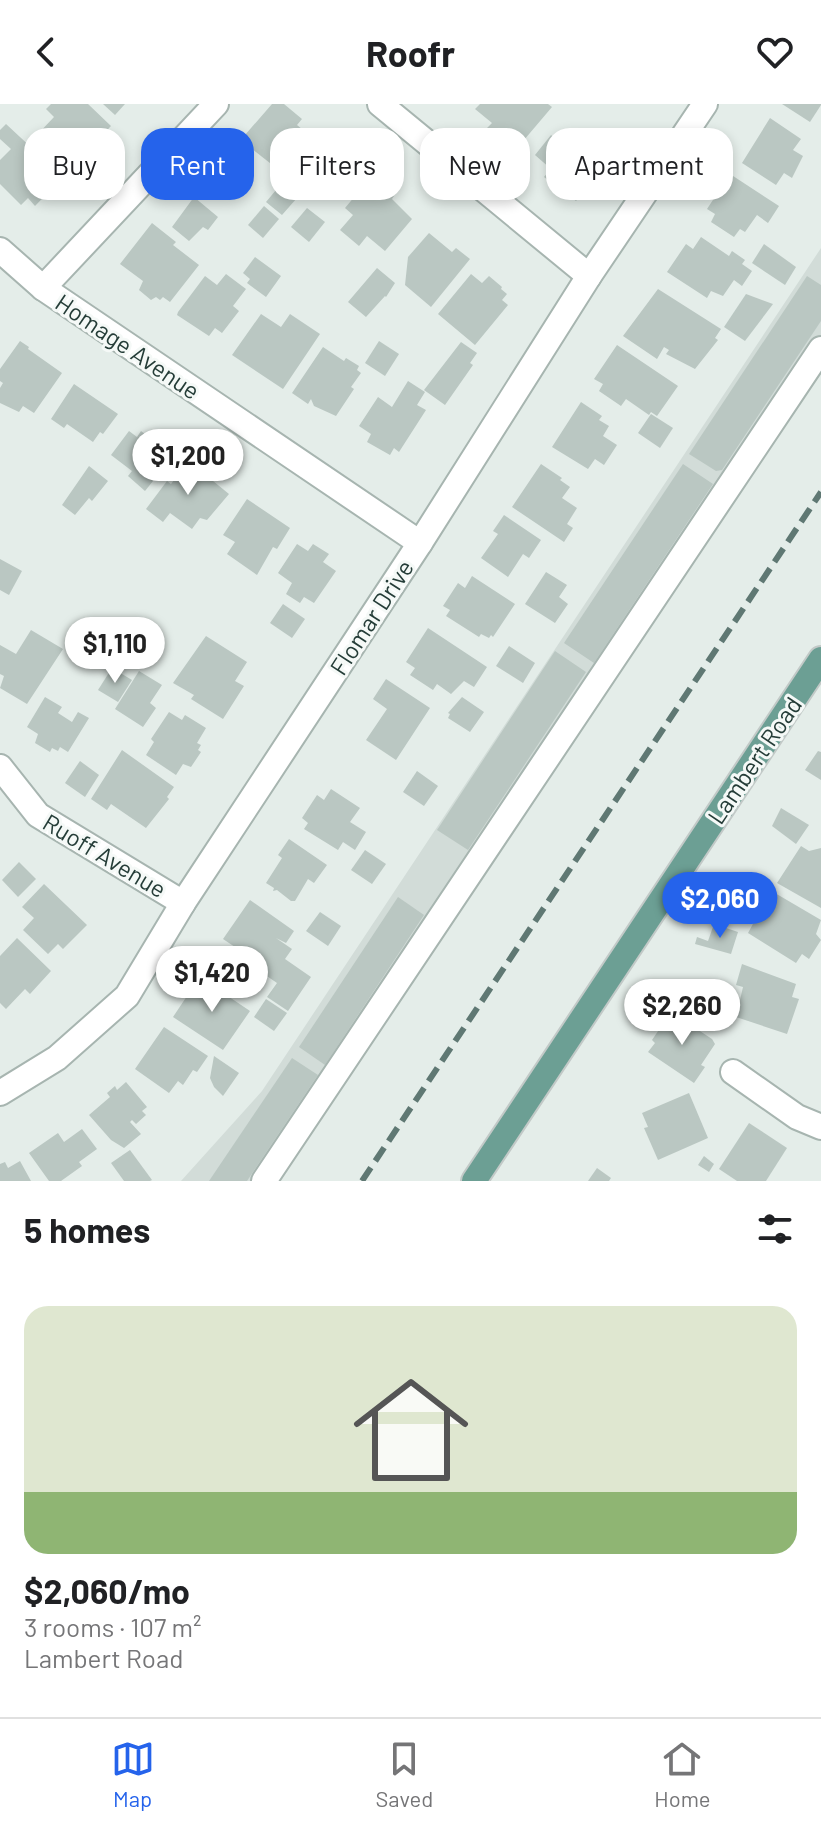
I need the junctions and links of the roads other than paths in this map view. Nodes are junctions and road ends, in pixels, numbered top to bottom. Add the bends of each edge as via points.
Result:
1 (216, 104) edge
2 (380, 104) edge
3 (705, 104) edge
4 (0, 250) edge
5 (589, 276) junction
6 (43, 288) junction
7 (821, 349) edge
8 (420, 543) junction
9 (821, 659) edge
10 (0, 767) edge
11 (183, 903) junction
12 (733, 1072) dead end
13 (0, 1093) edge
14 (821, 1127) edge
15 (264, 1181) edge
16 (474, 1181) edge

1 - 6 street
2 - 5 street
3 - 5 street, Flomar Drive
4 - 6 street, Homage Avenue
5 - 8 street, Flomar Drive
6 - 8 street, Homage Avenue
7 - 15 street
8 - 11 street, Flomar Drive
9 - 16 main road, Lambert Road
10 - 11 street, Ruoff Avenue via 38,815
11 - 13 street, Flomar Drive via 127,996 57,1058
12 - 14 street via 797,1117

